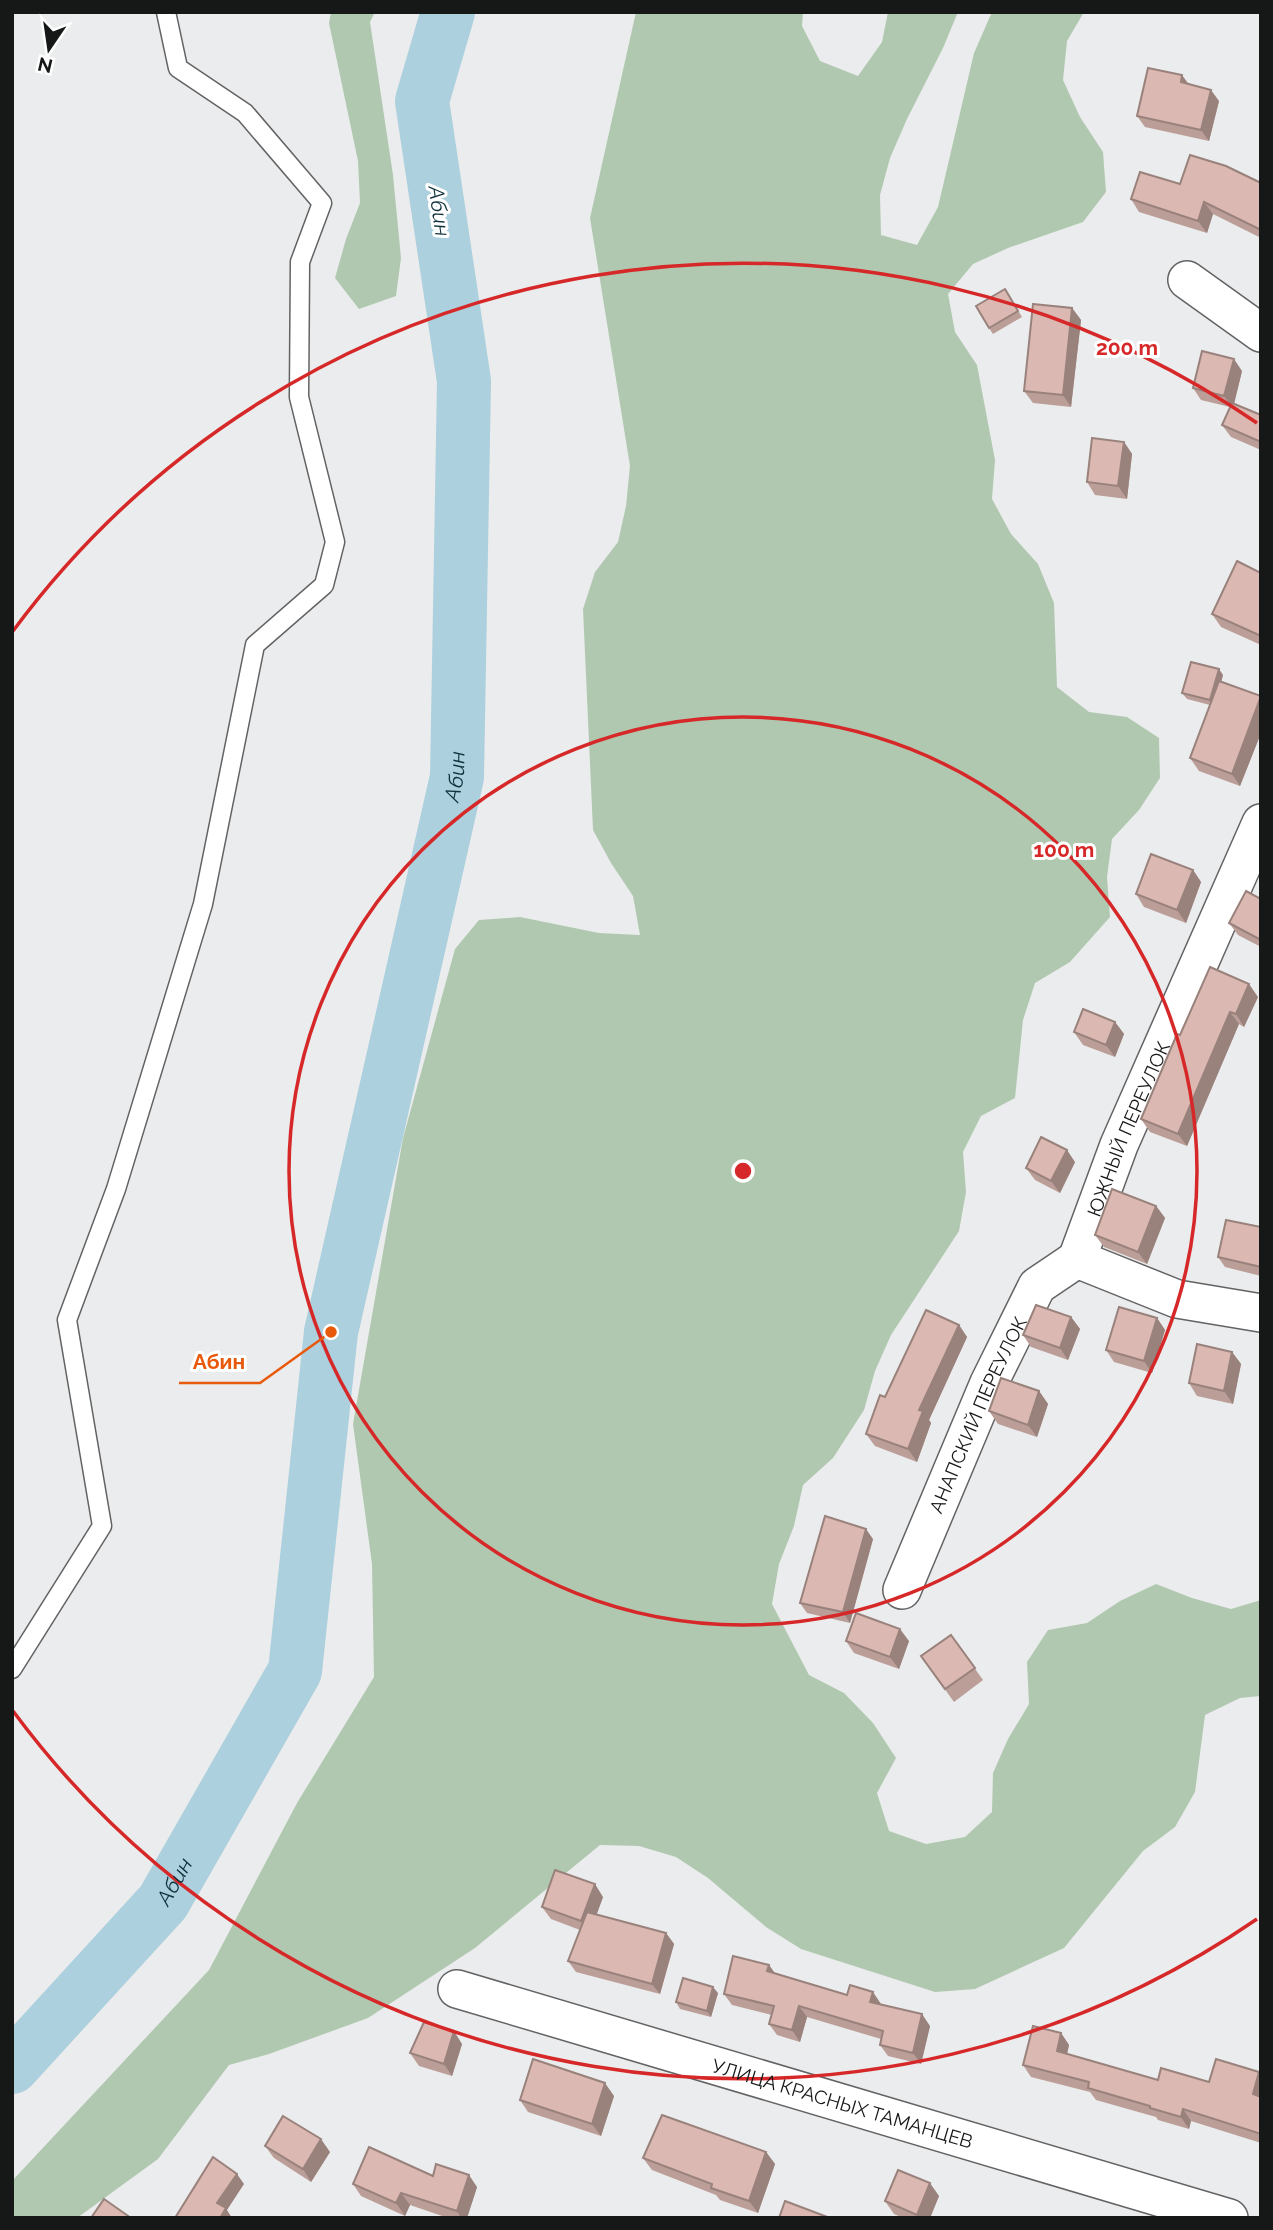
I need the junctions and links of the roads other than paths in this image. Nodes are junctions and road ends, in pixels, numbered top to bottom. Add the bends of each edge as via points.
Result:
1 (166, 12) edge
2 (1187, 280) dead end
3 (1261, 333) edge
4 (1261, 823) edge
5 (1077, 1259) junction
6 (1261, 1313) edge
7 (902, 1590) dead end
8 (12, 1669) edge
9 (457, 1989) dead end
10 (1183, 2211) edge
11 (1229, 2218) edge

1 - 8 lane via 178,68 245,113 322,203 300,262 299,397 335,542 324,585 256,645 203,904 116,1189 67,1320 102,1527
2 - 3 street
4 - 5 street, ЮЖНЫЙ ПЕРЕУЛОК via 1119,1145
5 - 6 street via 1177,1299
5 - 7 street, АНАПСКИЙ ПЕРЕУЛОК via 1037,1286 989,1383
9 - 10 street, УЛИЦА КРАСНЫХ ТАМАНЦЕВ
10 - 11 street, УЛИЦА КРАСНЫХ ТАМАНЦЕВ

